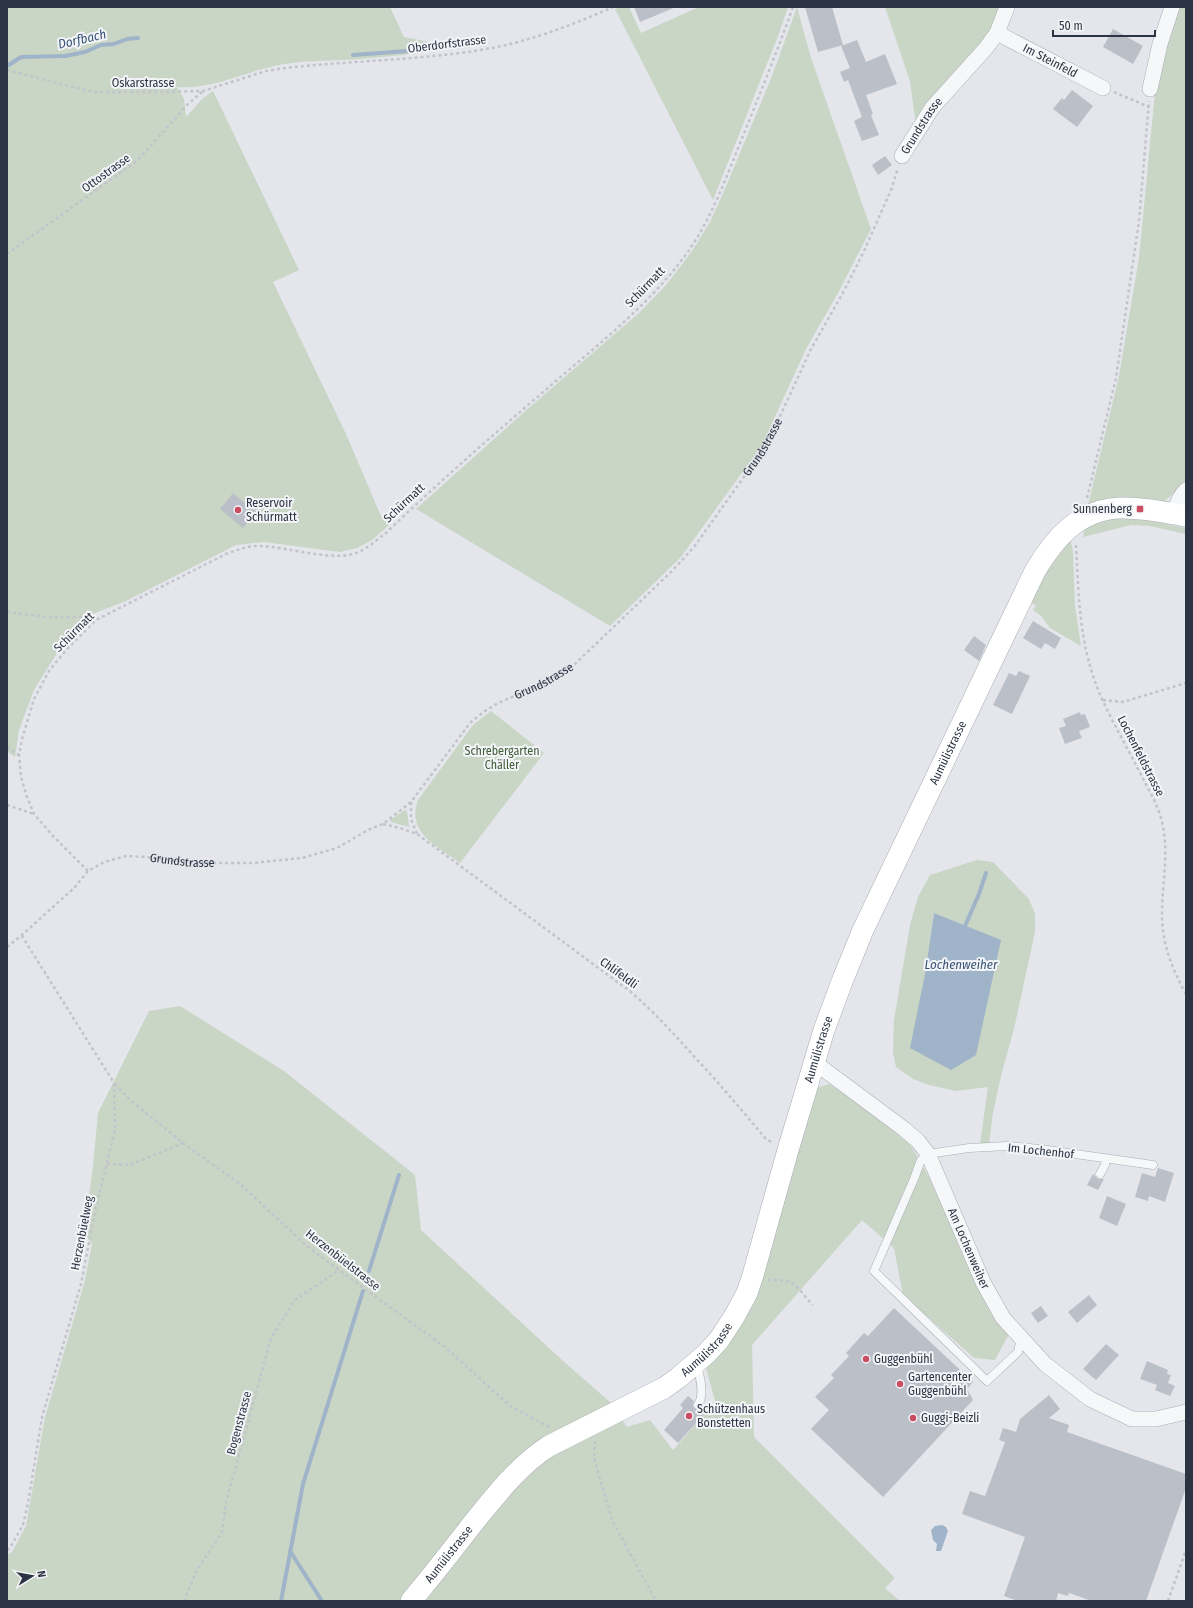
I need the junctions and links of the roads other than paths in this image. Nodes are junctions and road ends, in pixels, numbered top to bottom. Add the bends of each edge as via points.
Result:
1 (1007, 7) edge
2 (1172, 7) edge
3 (997, 33) junction
4 (1102, 88) road end
5 (1150, 89) road end
6 (902, 156) road end
7 (1186, 490) edge
8 (1181, 515) edge
9 (814, 1062) junction
10 (928, 1154) junction
11 (1106, 1159) junction
12 (1153, 1165) dead end
13 (1100, 1174) dead end
14 (1021, 1337) junction
15 (696, 1363) junction
16 (698, 1405) dead end
17 (1186, 1412) edge
18 (411, 1601) edge

1 - 3 street, Grundstrasse
2 - 5 street via 1160,44
3 - 4 street, Im Steinfeld
3 - 6 street, Grundstrasse via 932,108
7 - 8 street, Aumülistrasse via 1176,507
8 - 9 main road, Aumülistrasse via 1120,508 1101,511 1079,521 1059,536 1047,551 1029,583 863,930
9 - 10 street, Am Lochenweiher via 904,1129
9 - 15 main road, Aumülistrasse via 751,1280 729,1325 719,1340
10 - 11 lane, Im Lochenhof via 1007,1146
10 - 14 street, Am Lochenweiher via 983,1282 1003,1318
10 - 14 lane via 921,1160 874,1271 987,1381 1018,1352
11 - 12 lane, Im Lochenhof
11 - 13 lane
14 - 17 street, Am Lochenweiher via 1045,1364 1090,1399 1125,1416 1132,1419 1156,1419
15 - 16 lane via 700,1376 701,1400
15 - 18 main road, Aumülistrasse via 664,1388 539,1452 519,1469

